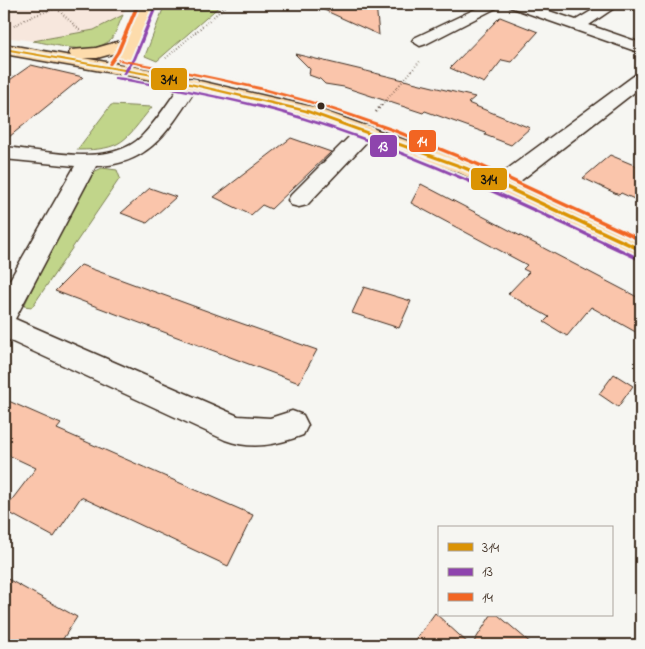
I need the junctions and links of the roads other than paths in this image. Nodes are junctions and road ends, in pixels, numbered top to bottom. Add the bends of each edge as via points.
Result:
1 (147, 4) edge
2 (497, 4) edge
3 (515, 4) edge
4 (614, 4) edge
5 (578, 26) junction
6 (420, 41) dead end
7 (131, 42) junction
8 (641, 48) edge
9 (10, 49) edge
10 (117, 69) junction
11 (640, 82) edge
12 (191, 83) junction
13 (363, 130) junction
14 (4, 153) edge
15 (89, 160) junction
16 (502, 184) junction
17 (299, 200) dead end
18 (641, 250) edge
19 (4, 314) edge
20 (4, 326) edge
21 (292, 425) dead end

1 - 7 main road
2 - 6 street
3 - 5 street
4 - 5 street
5 - 8 street
7 - 9 main road via 95,53
7 - 10 main road
9 - 10 main road
10 - 12 main road
11 - 16 street
12 - 13 main road via 284,104
12 - 15 street via 141,149 121,158
13 - 16 main road
13 - 17 street
14 - 15 street
15 - 19 street
16 - 18 main road
20 - 21 street via 236,430 270,432

